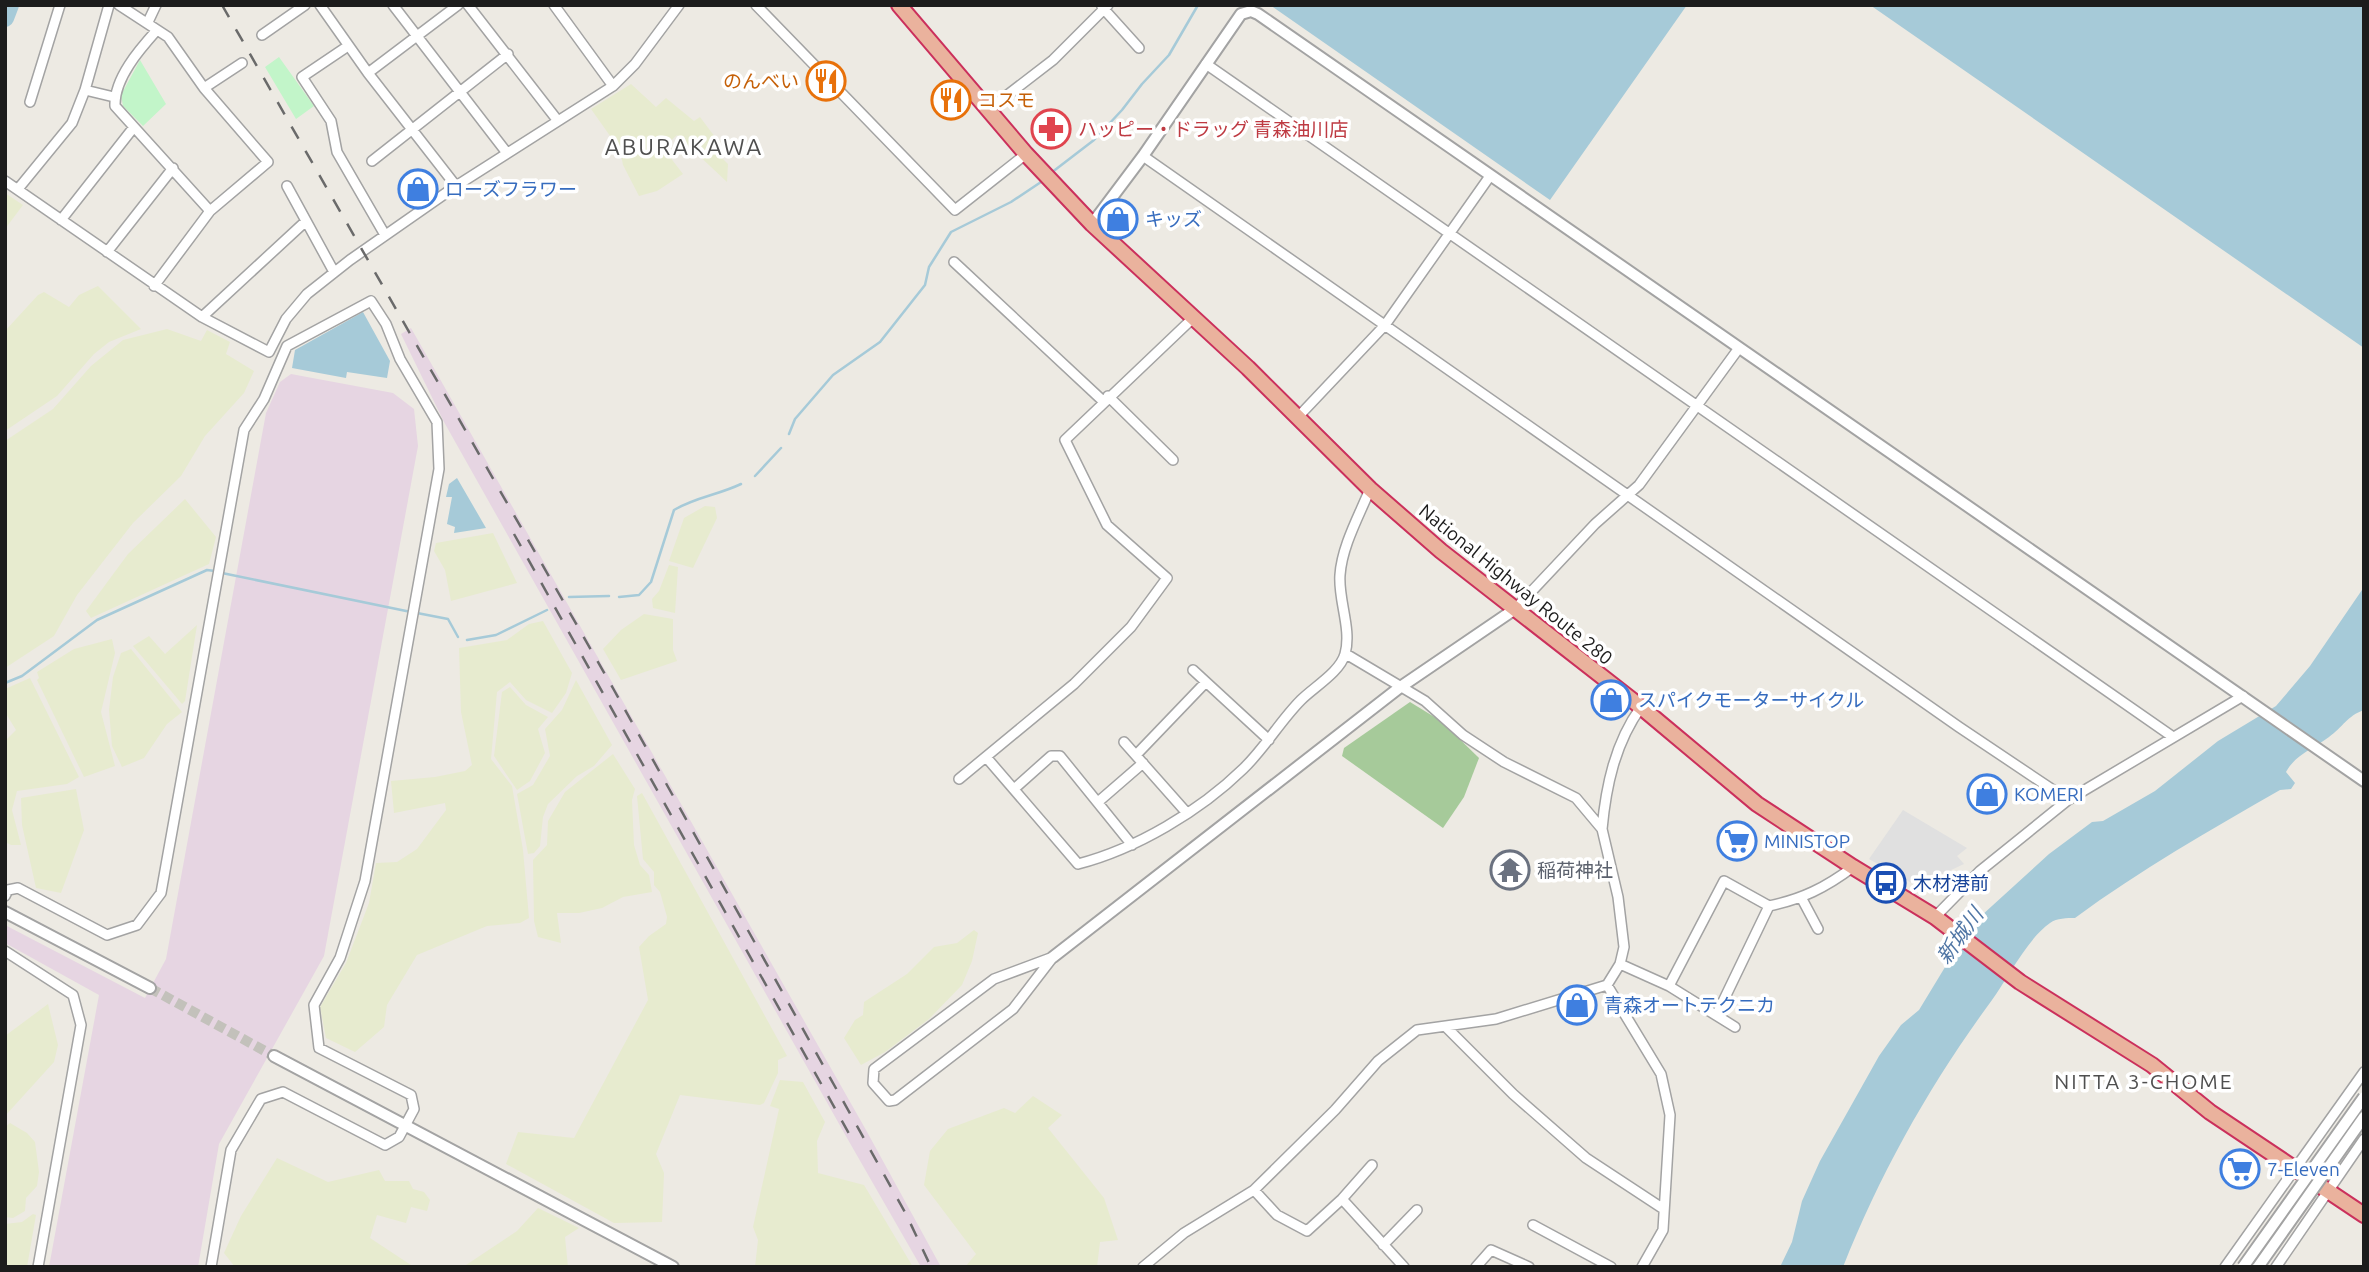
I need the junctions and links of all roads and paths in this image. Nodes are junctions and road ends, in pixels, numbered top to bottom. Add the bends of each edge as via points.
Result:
1 (60, 5) edge
2 (109, 5) edge
3 (119, 5) edge
4 (156, 5) edge
5 (305, 5) edge
6 (320, 5) edge
7 (393, 5) edge
8 (458, 5) edge
9 (468, 5) edge
10 (554, 5) edge
11 (679, 5) edge
12 (757, 5) edge
13 (899, 5) edge
14 (1104, 7) edge
15 (148, 22) junction
16 (157, 30) junction
17 (262, 35) dead end
18 (416, 35) junction
19 (348, 46) junction
20 (1139, 48) dead end
21 (508, 54) junction
22 (242, 63) dead end
23 (1206, 64) junction
24 (368, 73) junction
25 (612, 86) junction
26 (204, 88) junction
27 (85, 90) junction
28 (460, 92) junction
29 (114, 97) junction
30 (30, 102) dead end
31 (988, 110) junction
32 (558, 121) junction
33 (134, 127) junction
34 (412, 130) junction
35 (507, 153) junction
36 (1026, 154) junction
37 (1143, 156) junction
38 (372, 161) dead end
39 (173, 168) junction
40 (1490, 176) junction
41 (5, 181) edge
42 (287, 186) dead end
43 (456, 186) junction
44 (18, 189) junction
45 (210, 211) junction
46 (61, 220) junction
47 (306, 221) junction
48 (1092, 224) junction
49 (1449, 233) junction
50 (385, 234) junction
51 (107, 252) junction
52 (954, 262) dead end
53 (334, 272) junction
54 (154, 286) junction
55 (202, 317) junction
56 (1192, 319) junction
57 (1385, 326) junction
58 (1739, 348) junction
59 (1106, 399) junction
60 (1698, 406) junction
61 (1298, 417) junction
62 (1173, 460) dead end
63 (1370, 489) junction
64 (1629, 495) junction
65 (1515, 609) junction
66 (1346, 654) junction
67 (1193, 670) dead end
68 (1206, 682) junction
69 (1399, 688) junction
70 (2243, 696) junction
71 (1641, 707) junction
72 (2173, 737) junction
73 (1269, 740) junction
74 (1124, 741) dead end
75 (1136, 755) junction
76 (986, 757) junction
77 (1143, 763) junction
78 (2359, 778) edge
79 (959, 779) dead end
80 (1014, 789) junction
81 (2068, 800) junction
82 (1098, 802) junction
83 (1186, 812) junction
84 (1602, 829) junction
85 (1132, 845) junction
86 (1853, 867) junction
87 (5, 896) edge
88 (1802, 899) junction
89 (1769, 906) junction
90 (5, 912) edge
91 (1935, 917) junction
92 (1818, 929) dead end
93 (5, 951) edge
94 (1052, 957) junction
95 (1620, 964) junction
96 (1608, 985) junction
97 (1669, 986) junction
98 (150, 988) tunnel mouth
99 (1717, 1014) junction
100 (1446, 1027) junction
101 (1735, 1027) dead end
102 (274, 1056) tunnel mouth
103 (2364, 1072) edge
104 (2364, 1097) edge
105 (2364, 1117) edge
106 (406, 1124) junction
107 (2364, 1139) edge
108 (1372, 1165) dead end
109 (2295, 1167) junction
110 (1254, 1190) junction
111 (2327, 1190) junction
112 (1342, 1199) junction
113 (1662, 1208) junction
114 (1417, 1210) dead end
115 (2364, 1215) edge
116 (1534, 1225) dead end
117 (1383, 1245) junction
118 (38, 1267) edge
119 (211, 1267) edge
120 (673, 1267) edge
121 (1143, 1267) edge
122 (1404, 1267) edge
123 (1476, 1267) edge
124 (1529, 1267) edge
125 (1611, 1267) edge
126 (1642, 1267) edge
127 (2225, 1267) edge
128 (2243, 1267) edge
129 (2258, 1267) edge
130 (2276, 1267) edge

1 - 30 street
2 - 27 street
3 - 15 street
4 - 15 street
5 - 17 street
6 - 19 street
7 - 18 street
8 - 18 street
9 - 21 street
10 - 25 street
11 - 25 street via 635,64
12 - 36 street via 955,210
13 - 31 highway, National Highway Route 280
14 - 20 street
14 - 31 street via 1053,60
15 - 16 street
16 - 26 street via 168,37
16 - 29 street via 136,55
18 - 24 street
18 - 28 street
19 - 24 street
19 - 50 street via 302,77 331,121 337,152
21 - 28 street
21 - 32 street
22 - 26 street
23 - 37 street
23 - 40 street via 1241,14 1251,11
23 - 49 street
24 - 34 street
25 - 32 street
26 - 45 street via 268,162
27 - 29 street
27 - 44 street via 72,123
28 - 34 street
28 - 35 street
29 - 33 street via 114,106
31 - 36 highway, National Highway Route 280
32 - 35 street
33 - 39 street
33 - 46 street
34 - 38 street
34 - 43 street
35 - 43 street
36 - 48 highway, National Highway Route 280
37 - 48 street
37 - 57 street
39 - 45 street
39 - 51 street
40 - 49 street
40 - 58 street
41 - 44 street
42 - 47 street
43 - 50 street
44 - 46 street
45 - 54 street
46 - 51 street
47 - 53 street
47 - 55 street
48 - 56 highway, National Highway Route 280
49 - 57 street
49 - 60 street
50 - 53 street
51 - 54 street
52 - 59 street
53 - 55 street via 286,319 269,352
54 - 55 street
56 - 59 street
56 - 61 highway, National Highway Route 280
57 - 61 street
57 - 64 street
58 - 60 street
58 - 70 street
59 - 62 street
59 - 76 street via 1065,440 1107,525 1167,578 1131,627 1074,684
60 - 64 street
60 - 72 street
61 - 63 highway, National Highway Route 280
63 - 65 highway, National Highway Route 280
63 - 66 street via 1342,561
64 - 65 street via 1595,523
64 - 81 street
65 - 69 street
65 - 71 highway, National Highway Route 280
66 - 69 street
66 - 73 street
67 - 68 street
68 - 73 street
68 - 75 street
69 - 84 street via 1425,701 1504,762 1576,798
69 - 94 street
70 - 72 street
70 - 78 street
71 - 84 street via 1626,728 1606,789
71 - 86 highway, National Highway Route 280 via 1757,804
72 - 81 street
73 - 83 street via 1243,770
74 - 75 street
75 - 77 street
76 - 79 street
76 - 80 street
77 - 82 street
77 - 83 street
80 - 82 street via 1051,756 1060,756
80 - 85 street via 1078,864
81 - 91 street via 1980,871
82 - 85 street
83 - 85 street
84 - 95 street via 1623,929
86 - 88 street
86 - 91 highway, National Highway Route 280
87 - 106 street via 8,890 18,888 107,935 137,925 162,893 244,430 264,399 287,346 371,301 437,422 439,469 365,881 340,958 314,1005 319,1048 411,1095 414,1109
88 - 89 street
88 - 92 street
89 - 97 street via 1724,880
89 - 99 street
90 - 98 street
91 - 109 highway, National Highway Route 280 via 2020,982 2125,1047 2210,1112
93 - 118 street via 73,995 81,1025
94 - 94 street via 994,979 874,1069 873,1083 889,1101 895,1100 1013,1009
95 - 96 street
95 - 97 street
96 - 100 street via 1538,1008
96 - 113 street via 1661,1074 1670,1127
97 - 99 street
99 - 101 street
100 - 110 street via 1406,1035
100 - 113 street via 1586,1158
102 - 106 street
103 - 109 street
104 - 128 street, bridge
105 - 129 street, bridge
106 - 119 street via 393,1143 385,1145 283,1092 261,1099 231,1150
106 - 120 street
107 - 111 street
108 - 112 street
109 - 111 highway, National Highway Route 280
109 - 127 street
110 - 112 street via 1277,1214 1307,1231
110 - 121 street via 1184,1233
111 - 115 highway, National Highway Route 280
111 - 130 street
112 - 117 street
113 - 126 street via 1660,1239
114 - 117 street
116 - 125 street
117 - 122 street
123 - 124 street via 1491,1250

